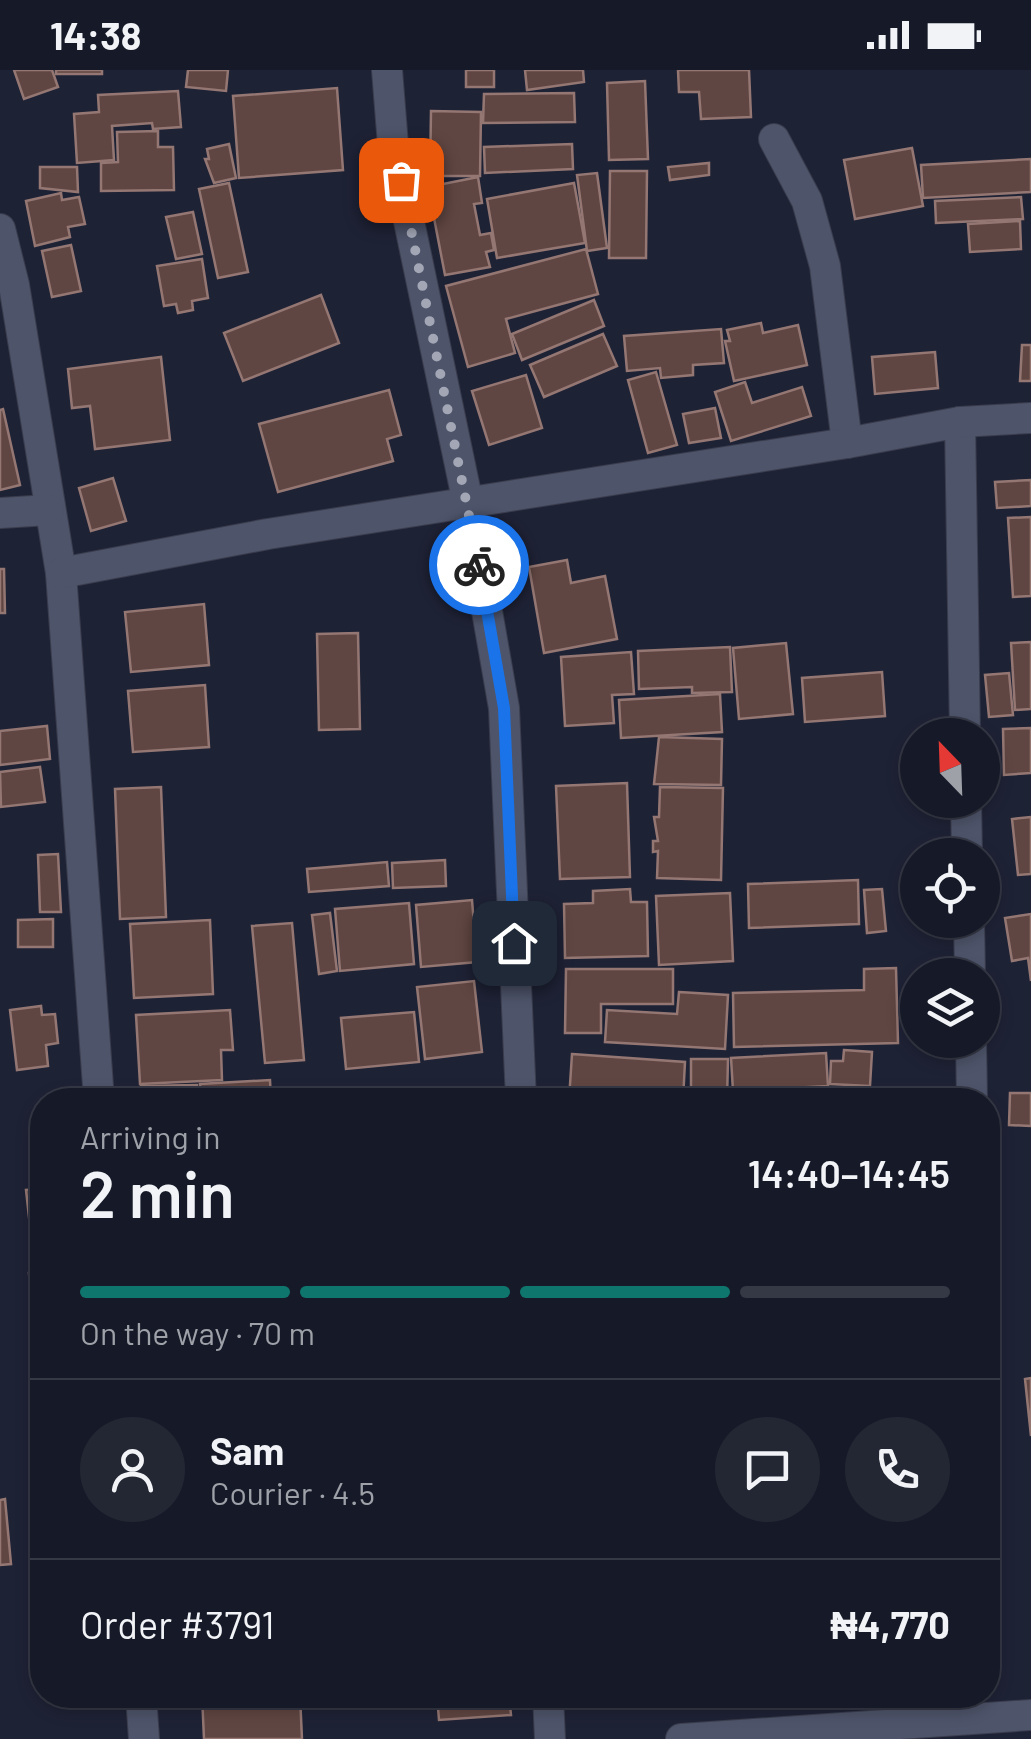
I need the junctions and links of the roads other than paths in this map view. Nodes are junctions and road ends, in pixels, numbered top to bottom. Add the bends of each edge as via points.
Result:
1 (386, 70) edge
2 (774, 138) dead end
3 (0, 229) edge
4 (1031, 418) edge
5 (960, 422) junction
6 (847, 444) junction
7 (468, 503) junction
8 (49, 510) junction
9 (0, 513) edge
10 (61, 573) junction
11 (965, 718) edge
12 (971, 1058) edge
13 (97, 1088) edge
14 (521, 1088) edge
15 (972, 1088) edge
16 (142, 1708) edge
17 (549, 1708) edge
18 (965, 1708) edge
19 (994, 1708) edge
20 (1031, 1715) edge
21 (144, 1739) edge
22 (550, 1739) edge
23 (681, 1739) edge

1 - 7 street via 394,144
2 - 6 street via 806,200 825,266
3 - 8 street
4 - 5 street
5 - 6 street
5 - 11 street
6 - 7 street
7 - 10 street
7 - 14 street via 504,708
8 - 9 street
8 - 10 street
10 - 13 street
12 - 15 street
16 - 21 street
17 - 22 street
18 - 23 street
19 - 20 street

